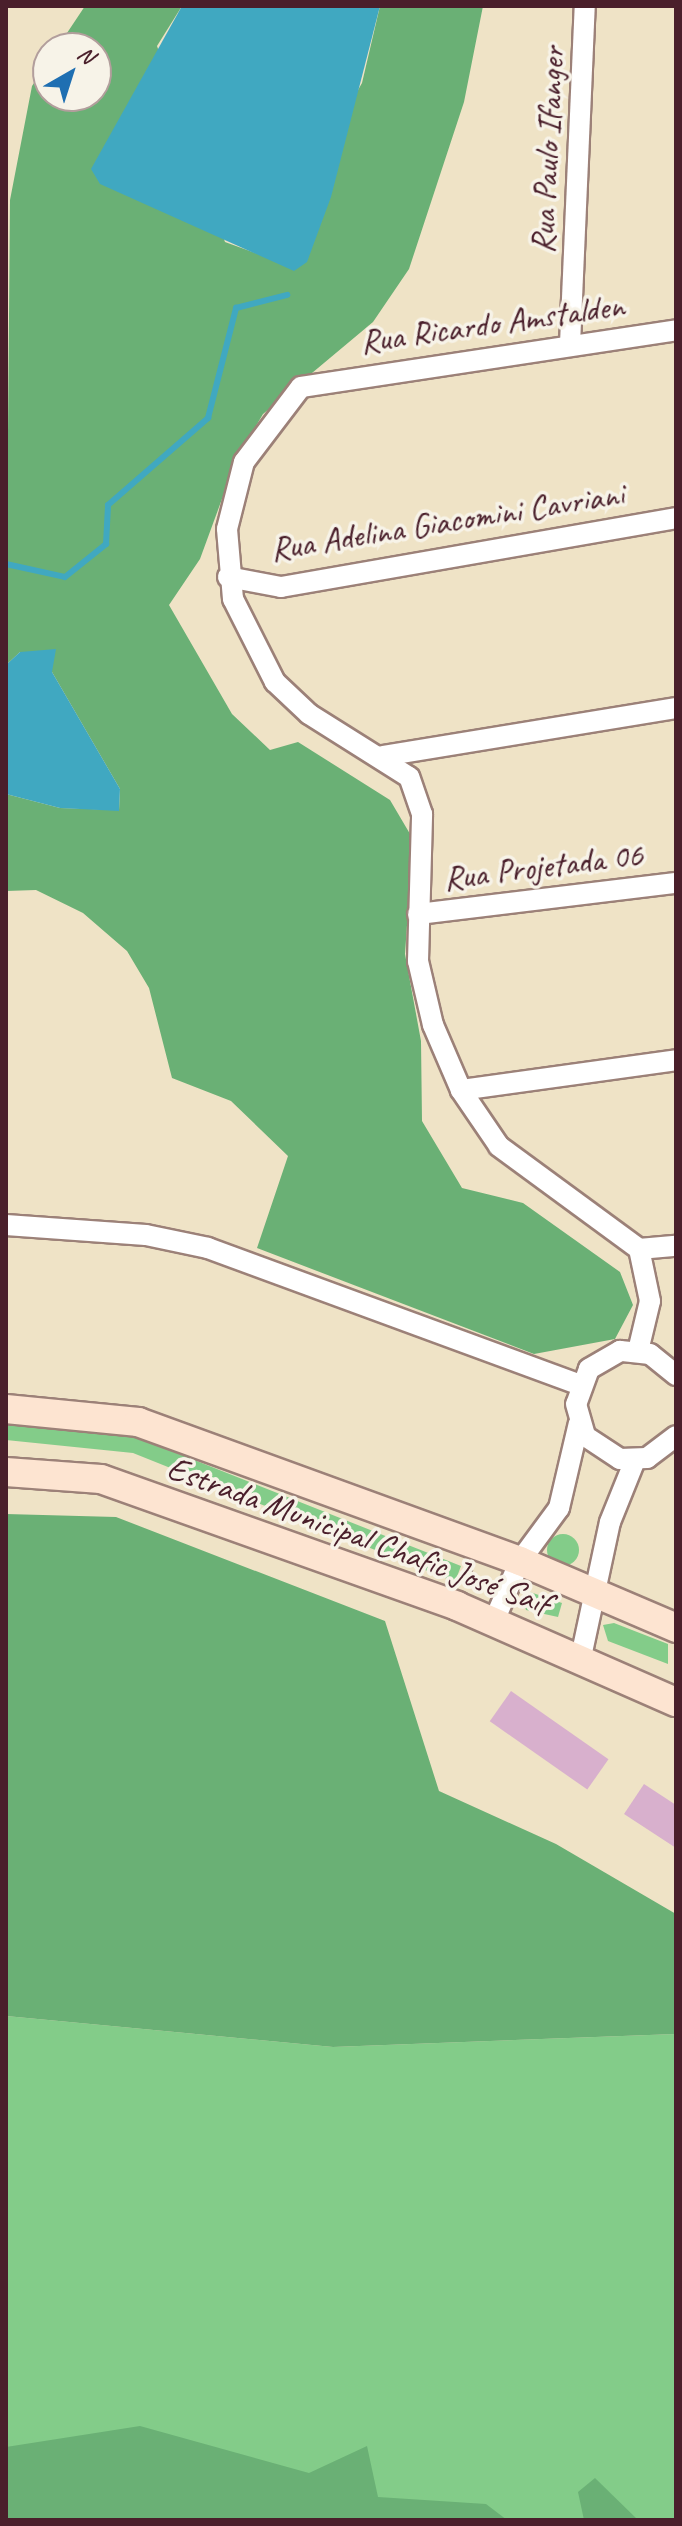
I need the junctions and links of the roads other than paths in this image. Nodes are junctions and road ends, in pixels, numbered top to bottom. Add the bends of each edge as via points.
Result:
1 (585, 6) edge
2 (676, 330) edge
3 (570, 344) junction
4 (676, 518) edge
5 (228, 577) junction
6 (676, 708) edge
7 (383, 756) junction
8 (676, 883) edge
9 (418, 914) junction
10 (676, 1060) edge
11 (461, 1090) junction
12 (6, 1225) edge
13 (676, 1246) edge
14 (639, 1249) junction
15 (638, 1351) junction
16 (676, 1375) edge
17 (580, 1385) junction
18 (6, 1409) edge
19 (579, 1423) junction
20 (676, 1436) edge
21 (635, 1460) junction
22 (6, 1472) edge
23 (520, 1561) junction
24 (596, 1593) junction
25 (494, 1621) junction
26 (676, 1628) edge
27 (581, 1657) junction
28 (676, 1702) edge

1 - 3 street, Rua Paulo Ifanger
2 - 3 street, Rua Ricardo Amstalden
3 - 5 street, Rua Ricardo Amstalden via 316,381 284,403 244,462 230,506
4 - 5 street, Rua Adelina Giacomini Cavriani via 281,587
5 - 7 street via 249,643 275,682 309,714
6 - 7 street
7 - 9 street via 409,777 422,814
8 - 9 street, Rua Projetada 06
9 - 11 street via 423,992
10 - 11 street
11 - 14 street via 499,1146
12 - 17 street via 123,1233 208,1248
13 - 14 street
14 - 15 street via 650,1301
15 - 16 street
15 - 17 street via 603,1357
17 - 19 street
18 - 23 street, Estrada Municipal Chafic José Saif via 138,1422
19 - 21 street via 607,1455
19 - 23 street via 559,1508
20 - 21 street
21 - 24 street via 610,1522
22 - 25 street, Estrada Municipal Chafic José Saif via 101,1479
23 - 24 street, Estrada Municipal Chafic José Saif
23 - 25 street
24 - 26 street, Estrada Municipal Chafic José Saif
24 - 27 street
25 - 27 street, Estrada Municipal Chafic José Saif
27 - 28 street, Estrada Municipal Chafic José Saif

